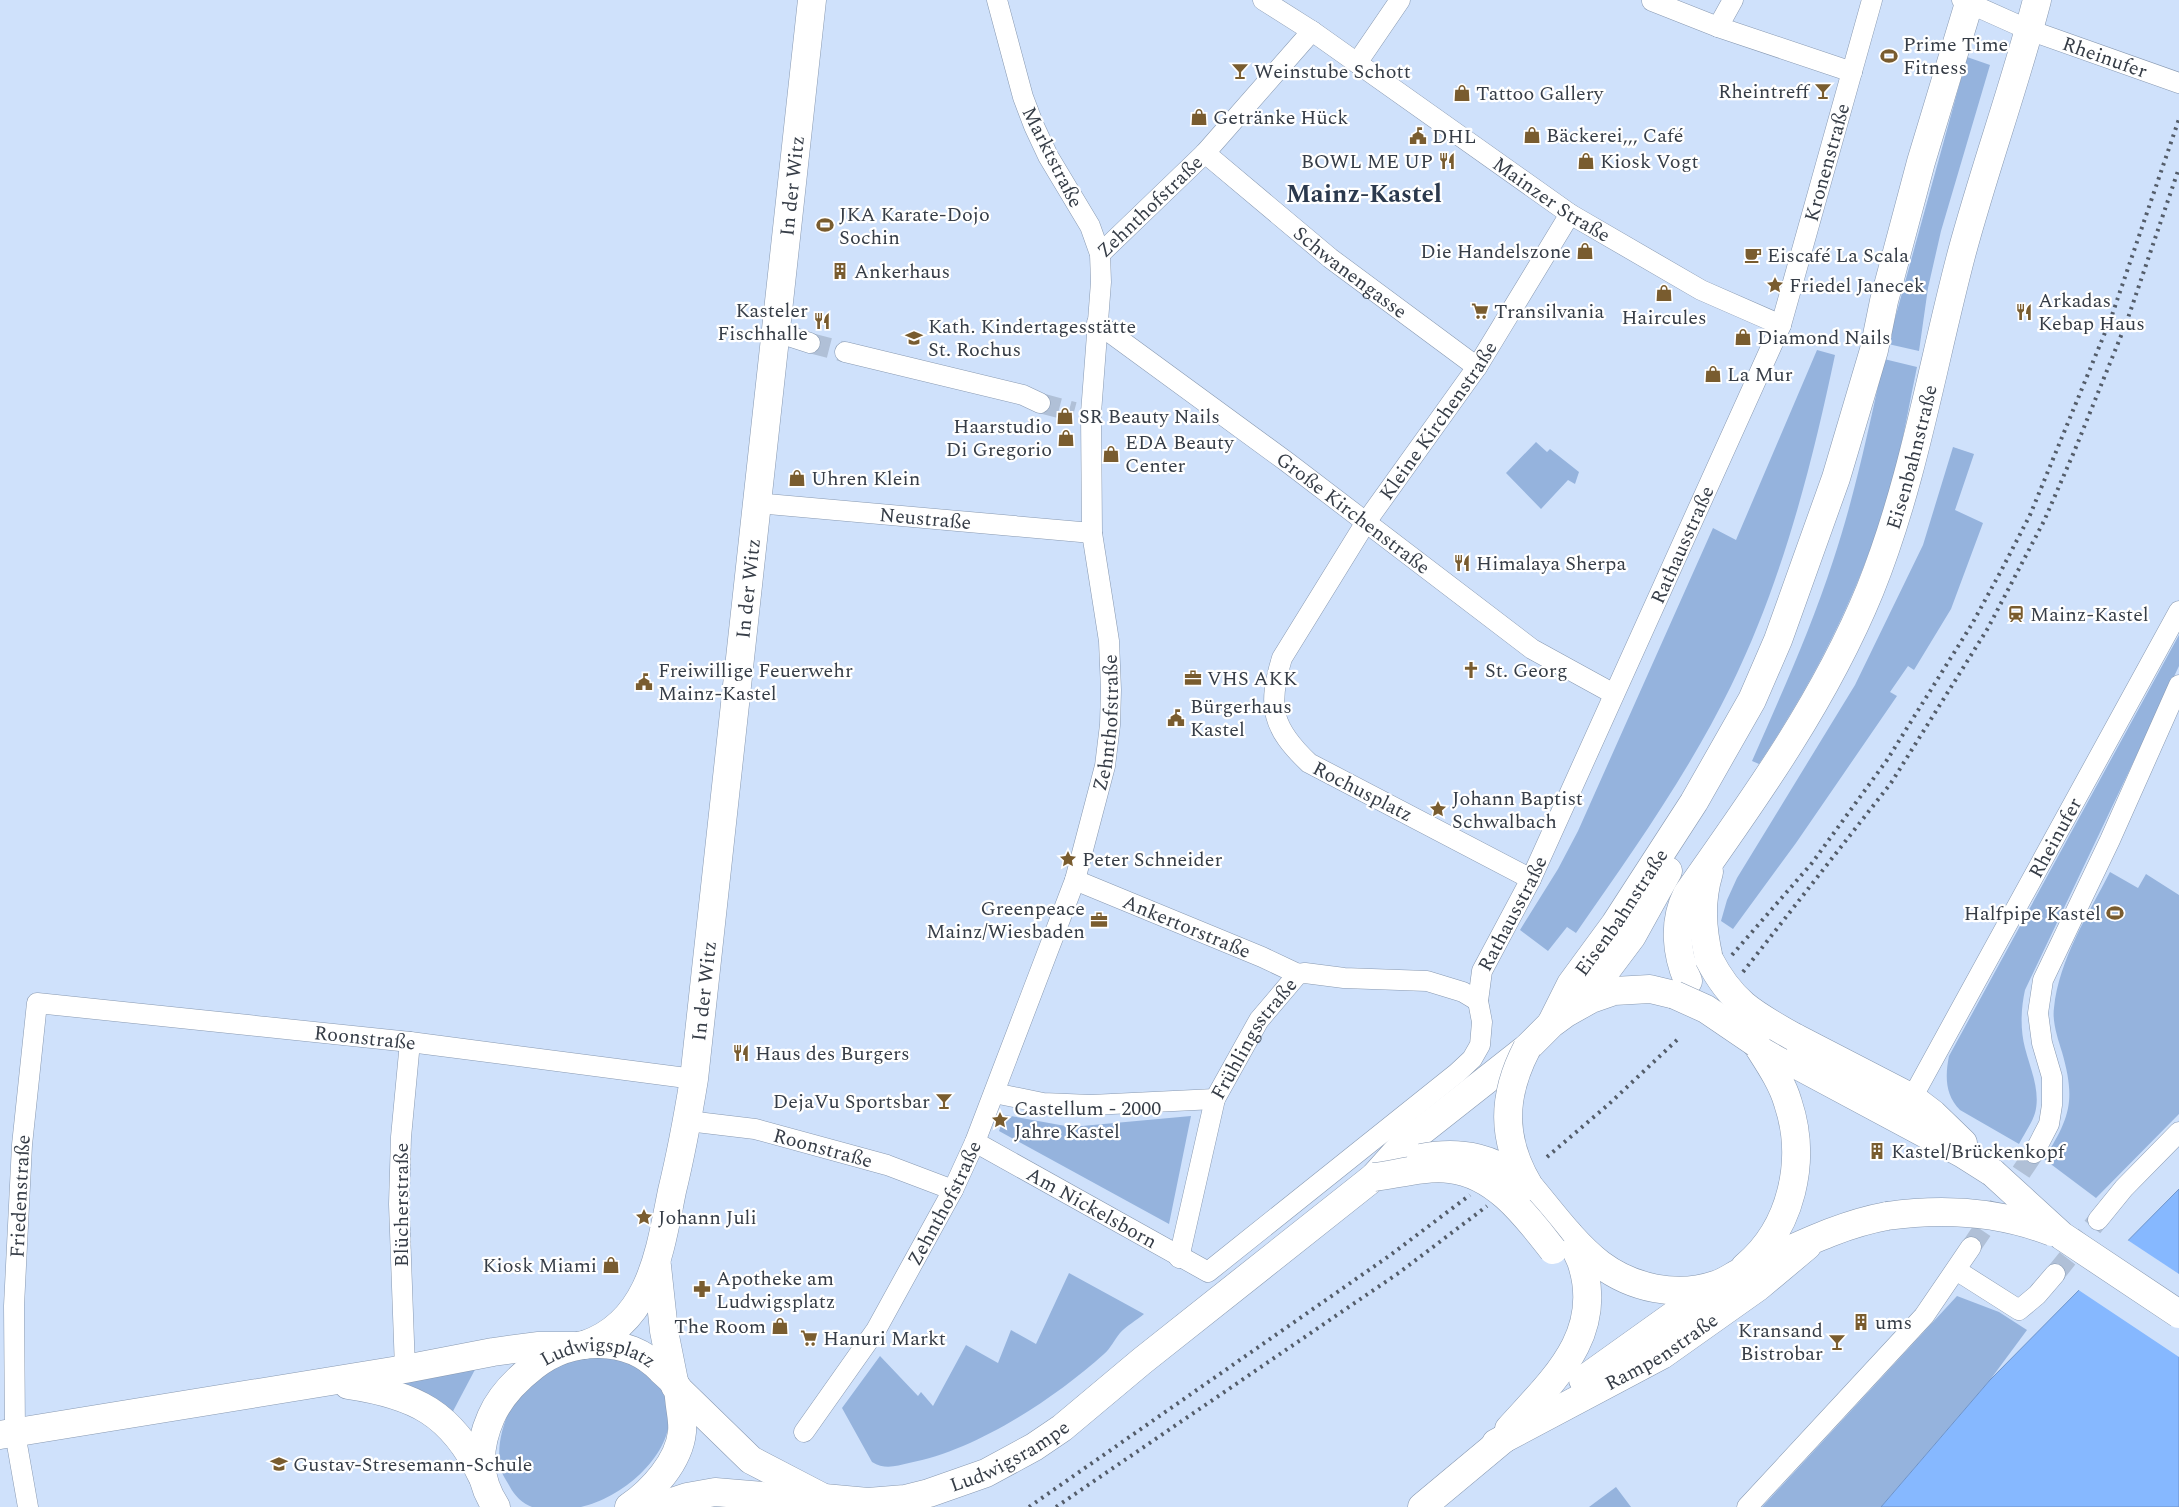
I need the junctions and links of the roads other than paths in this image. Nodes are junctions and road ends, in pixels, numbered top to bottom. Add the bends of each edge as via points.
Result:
1 (812, 0) edge
2 (997, 0) edge
3 (1263, 0) edge
4 (1400, 0) edge
5 (1733, 0) edge
6 (1872, 0) edge
7 (2037, 0) edge
8 (1652, 1) edge
9 (1967, 1) edge
10 (1718, 27) junction
11 (2029, 30) junction
12 (1312, 31) junction
13 (1357, 63) junction
14 (1852, 72) junction
15 (2179, 83) edge
16 (1204, 153) junction
17 (1570, 214) junction
18 (1100, 254) junction
19 (1097, 323) junction
20 (1781, 326) junction
21 (776, 332) junction
22 (810, 343) tunnel mouth
23 (845, 352) tunnel mouth
24 (1477, 366) junction
25 (1040, 403) tunnel mouth
26 (757, 503) junction
27 (1366, 522) junction
28 (1092, 533) junction
29 (2179, 611) edge
30 (2179, 685) edge
31 (1614, 694) junction
32 (1717, 852) junction
33 (1531, 879) junction
34 (1075, 880) junction
35 (1302, 974) junction
36 (1681, 988) junction
37 (1582, 996) junction
38 (1478, 1001) junction
39 (37, 1003) joint
40 (410, 1042) junction
41 (1527, 1048) junction
42 (1774, 1049) junction
43 (694, 1078) junction
44 (994, 1093) junction
45 (1215, 1099) junction
46 (1922, 1114) junction
47 (688, 1121) junction
48 (2179, 1132) edge
49 (975, 1142) junction
50 (2034, 1153) tunnel mouth
51 (1374, 1177) junction
52 (1529, 1186) junction
53 (953, 1190) junction
54 (2098, 1220) tunnel mouth
55 (2062, 1236) junction
56 (1565, 1238) junction
57 (1813, 1240) junction
58 (1971, 1247) tunnel mouth
59 (1180, 1258) junction
60 (657, 1265) junction
61 (1956, 1270) junction
62 (1208, 1272) joint
63 (2054, 1274) tunnel mouth
64 (1727, 1279) junction
65 (2179, 1314) edge
66 (579, 1345) junction
67 (405, 1369) junction
68 (322, 1382) junction
69 (676, 1387) junction
70 (804, 1432) dead end
71 (8, 1434) edge
72 (1496, 1442) junction
73 (482, 1478) junction
74 (824, 1498) junction
75 (28, 1507) edge
76 (479, 1507) edge
77 (496, 1507) edge
78 (629, 1507) edge
79 (658, 1507) edge
80 (1422, 1507) edge
81 (1748, 1507) edge

1 - 21 main road, In der Witz
2 - 18 street, Marktstraße via 1034,126 1090,226
3 - 12 street, Mainzer Straße
4 - 13 street
5 - 10 street
6 - 14 street, Kronenstraße
7 - 11 main road, Eisenbahnstraße
8 - 10 street
9 - 11 street, Rheinufer
9 - 37 main road, Eisenbahnstraße via 1920,162 1874,350 1836,478 1778,640 1752,700 1694,802 1687,826 1647,911 1632,936
10 - 14 street
11 - 15 street, Rheinufer
11 - 32 main road, Eisenbahnstraße via 1963,250 1894,524 1870,591 1806,718
12 - 13 street, Mainzer Straße
12 - 16 street, Zehnthofstraße
13 - 17 street, Mainzer Straße
14 - 20 street, Kronenstraße
16 - 18 street, Zehnthofstraße
16 - 24 street, Schwanengasse via 1330,258
17 - 20 street, Mainzer Straße via 1701,290
17 - 24 street, Kleine Kirchenstraße
18 - 19 street, Zehnthofstraße
19 - 27 street, Große Kirchenstraße
19 - 28 street, Zehnthofstraße via 1082,412
20 - 31 street, Rathausstraße
21 - 22 street
21 - 26 main road, In der Witz
23 - 25 street via 1023,395
24 - 27 street, Kleine Kirchenstraße
26 - 28 street, Neustraße
26 - 43 main road, In der Witz
27 - 31 street, Große Kirchenstraße via 1532,649
27 - 33 street, Rochusplatz via 1282,658 1272,700 1281,732 1309,763
28 - 34 street, Zehnthofstraße via 1109,641 1110,725 1105,766
29 - 46 street, Rheinufer
30 - 50 street via 2043,980 2038,1013 2052,1078 2052,1105 2048,1124
31 - 33 street, Rathausstraße
32 - 36 main road, Eisenbahnstraße via 1680,908
32 - 42 main road, Eisenbahnstraße, bridge via 1709,870 1702,907 1703,934 1709,959 1731,994 1757,1015
33 - 38 street, Rathausstraße via 1482,971
34 - 35 street, Ankertorstraße
34 - 44 street, Zehnthofstraße
35 - 38 street, Ankertorstraße via 1427,980 1463,992
35 - 45 street, Frühlingsstraße via 1259,1020
36 - 37 main road via 1632,988
36 - 42 main road, bridge via 1706,1009
37 - 41 main road
38 - 62 street, Rathausstraße via 1482,1032 1480,1045 1472,1059
39 - 40 street, Roonstraße
39 - 71 street, Friedenstraße via 22,1154
40 - 43 street, Roonstraße
40 - 67 street, Blücherstraße via 401,1137 399,1204
41 - 51 main road, bridge via 1400,1148
41 - 52 main road, bridge via 1512,1081 1508,1117 1513,1153
42 - 46 main road
42 - 46 main road via 1862,1099
42 - 64 main road via 1793,1118 1797,1153 1792,1193 1776,1229 1754,1260
43 - 47 main road, In der Witz
44 - 45 street, Frühlingsstraße via 1043,1103 1091,1105
44 - 49 street, Zehnthofstraße
45 - 59 street
46 - 55 main road, bridge
47 - 53 street, Roonstraße via 755,1129 887,1165
47 - 60 main road, In der Witz
48 - 54 street via 2124,1188
49 - 53 street, Zehnthofstraße
49 - 59 street, Am Nickelsborn
51 - 52 main road, bridge via 1421,1158 1454,1154 1486,1160 1516,1175
51 - 56 main road, bridge via 1440,1169 1476,1176
51 - 74 main road, Ludwigsrampe via 1034,1448 986,1473 905,1499 868,1502
52 - 56 main road
53 - 70 street, Zehnthofstraße via 876,1330
55 - 57 main road, bridge via 2034,1225 1976,1212 1916,1212 1886,1216
55 - 65 main road, bridge
56 - 64 main road via 1600,1264 1647,1287 1699,1289
56 - 72 main road via 1584,1324 1560,1373
57 - 64 main road
57 - 72 main road, Rampenstraße via 1758,1287 1662,1354
58 - 61 street
59 - 62 street, Am Nickelsborn
60 - 66 main road, In der Witz via 644,1292 626,1317 604,1336
60 - 69 main road, In der Witz via 664,1331
61 - 63 street via 2019,1310 2038,1295
61 - 81 street via 1911,1332
64 - 72 main road, Rampenstraße
66 - 67 main road via 528,1347
66 - 69 main road, Ludwigsplatz via 621,1346 639,1353 656,1365
66 - 73 main road, Ludwigsplatz via 541,1360 509,1388 496,1405 484,1440
67 - 68 main road
68 - 71 main road
68 - 73 main road via 380,1390 427,1409 442,1419 467,1447
69 - 74 main road, Ludwigsrampe via 751,1460
69 - 78 main road, Ludwigsplatz via 682,1432 679,1448 660,1479
71 - 75 street, Friedenstraße
72 - 80 main road, Rampenstraße
73 - 76 street, Ludwigsplatz
73 - 77 main road, Ludwigsplatz
74 - 79 main road, Ludwigsrampe via 715,1492

